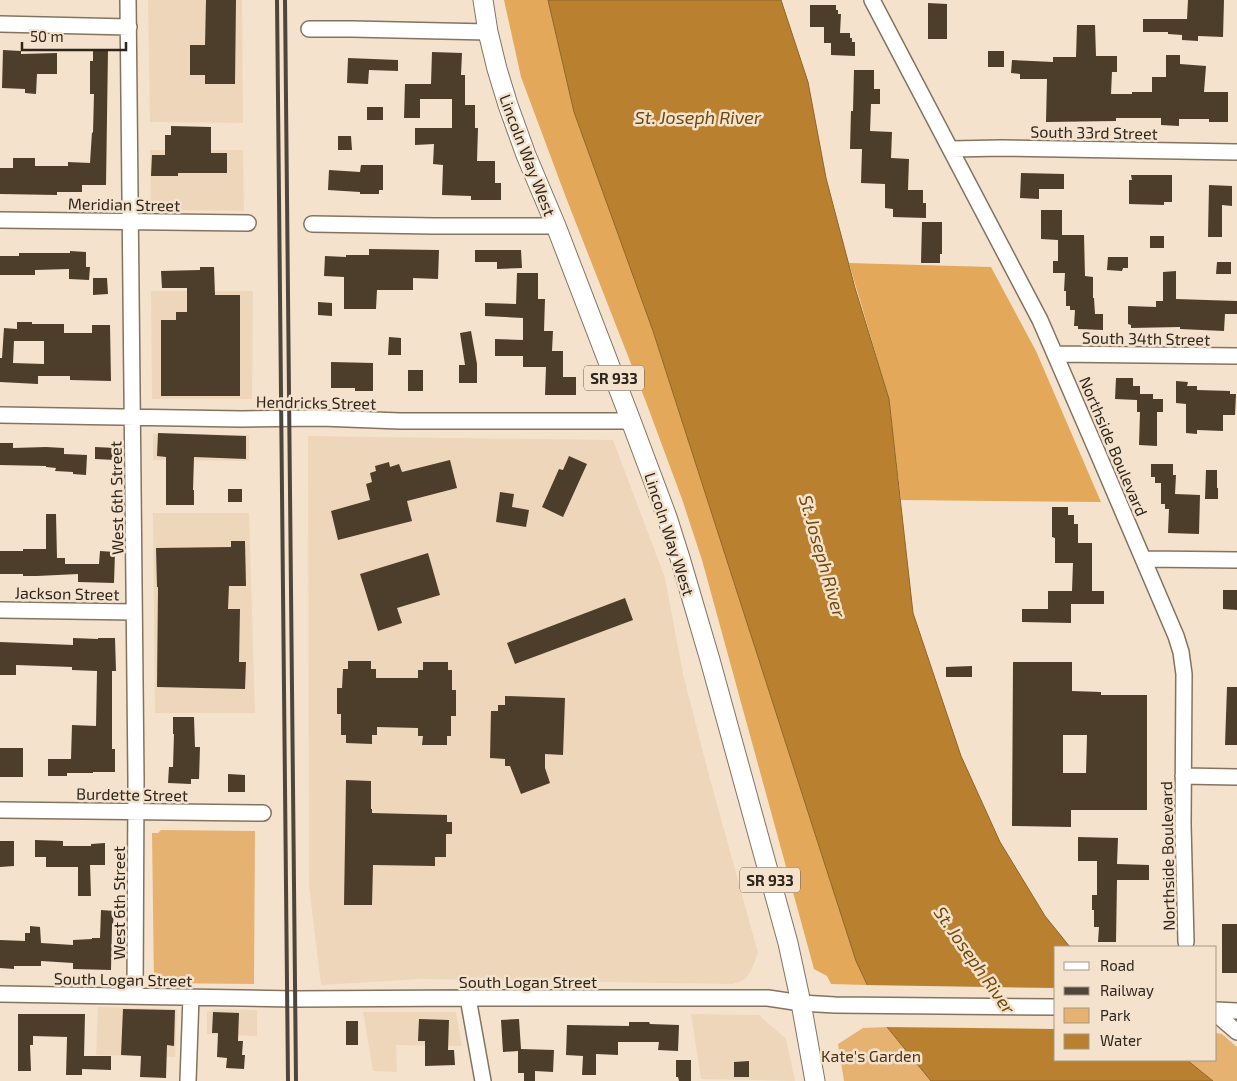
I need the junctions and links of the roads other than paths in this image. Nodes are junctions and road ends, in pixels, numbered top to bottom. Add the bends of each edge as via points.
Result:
1 (128, 0) edge
2 (482, 0) edge
3 (872, 0) edge
4 (0, 24) edge
5 (128, 27) junction
6 (309, 30) dead end
7 (488, 32) junction
8 (950, 149) junction
9 (1237, 152) edge
10 (0, 220) edge
11 (130, 221) junction
12 (248, 223) dead end
13 (312, 224) dead end
14 (556, 226) junction
15 (1055, 354) junction
16 (1237, 356) edge
17 (0, 415) edge
18 (133, 417) junction
19 (631, 421) junction
20 (1144, 559) junction
21 (1237, 560) edge
22 (0, 610) edge
23 (134, 612) junction
24 (1183, 776) junction
25 (1237, 777) edge
26 (0, 810) edge
27 (136, 812) junction
28 (264, 813) dead end
29 (1186, 942) dead end
30 (0, 994) edge
31 (135, 996) junction
32 (191, 997) junction
33 (468, 998) junction
34 (801, 1003) junction
35 (1054, 1008) edge
36 (1237, 1010) edge
37 (1217, 1012) edge
38 (1217, 1013) edge
39 (1237, 1032) edge
40 (188, 1081) edge
41 (483, 1081) edge
42 (815, 1081) edge

1 - 5 street, West 6th Street
2 - 7 main road, Lincoln Way West / SR 933
3 - 8 street, Northside Boulevard
4 - 5 street
5 - 11 street, West 6th Street
6 - 7 street
7 - 14 main road, Lincoln Way West / SR 933 via 508,105
8 - 9 street, South 33rd Street
8 - 15 street, Northside Boulevard
10 - 11 street, Meridian Street
11 - 12 street, Meridian Street
11 - 18 street, West 6th Street
13 - 14 street
14 - 19 main road, Lincoln Way West / SR 933
15 - 16 street, South 34th Street
15 - 20 street, Northside Boulevard
17 - 18 street, Hendricks Street
18 - 19 street, Hendricks Street
18 - 23 street, West 6th Street
19 - 34 main road, Lincoln Way West / SR 933 via 667,517 691,595 788,943
20 - 21 street
20 - 24 street, Northside Boulevard via 1176,636 1183,662
22 - 23 street, Jackson Street
23 - 27 street, West 6th Street
24 - 25 street
24 - 29 street, Northside Boulevard
26 - 27 street, Burdette Street
27 - 28 street, Burdette Street
27 - 31 street, West 6th Street
30 - 31 street, South Logan Street
31 - 32 street, South Logan Street
32 - 33 street, South Logan Street
32 - 40 street
33 - 34 street, South Logan Street via 770,998
33 - 41 street
34 - 35 street, South Logan Street
34 - 42 main road, Lincoln Way West / SR 933
36 - 37 street
38 - 39 street

